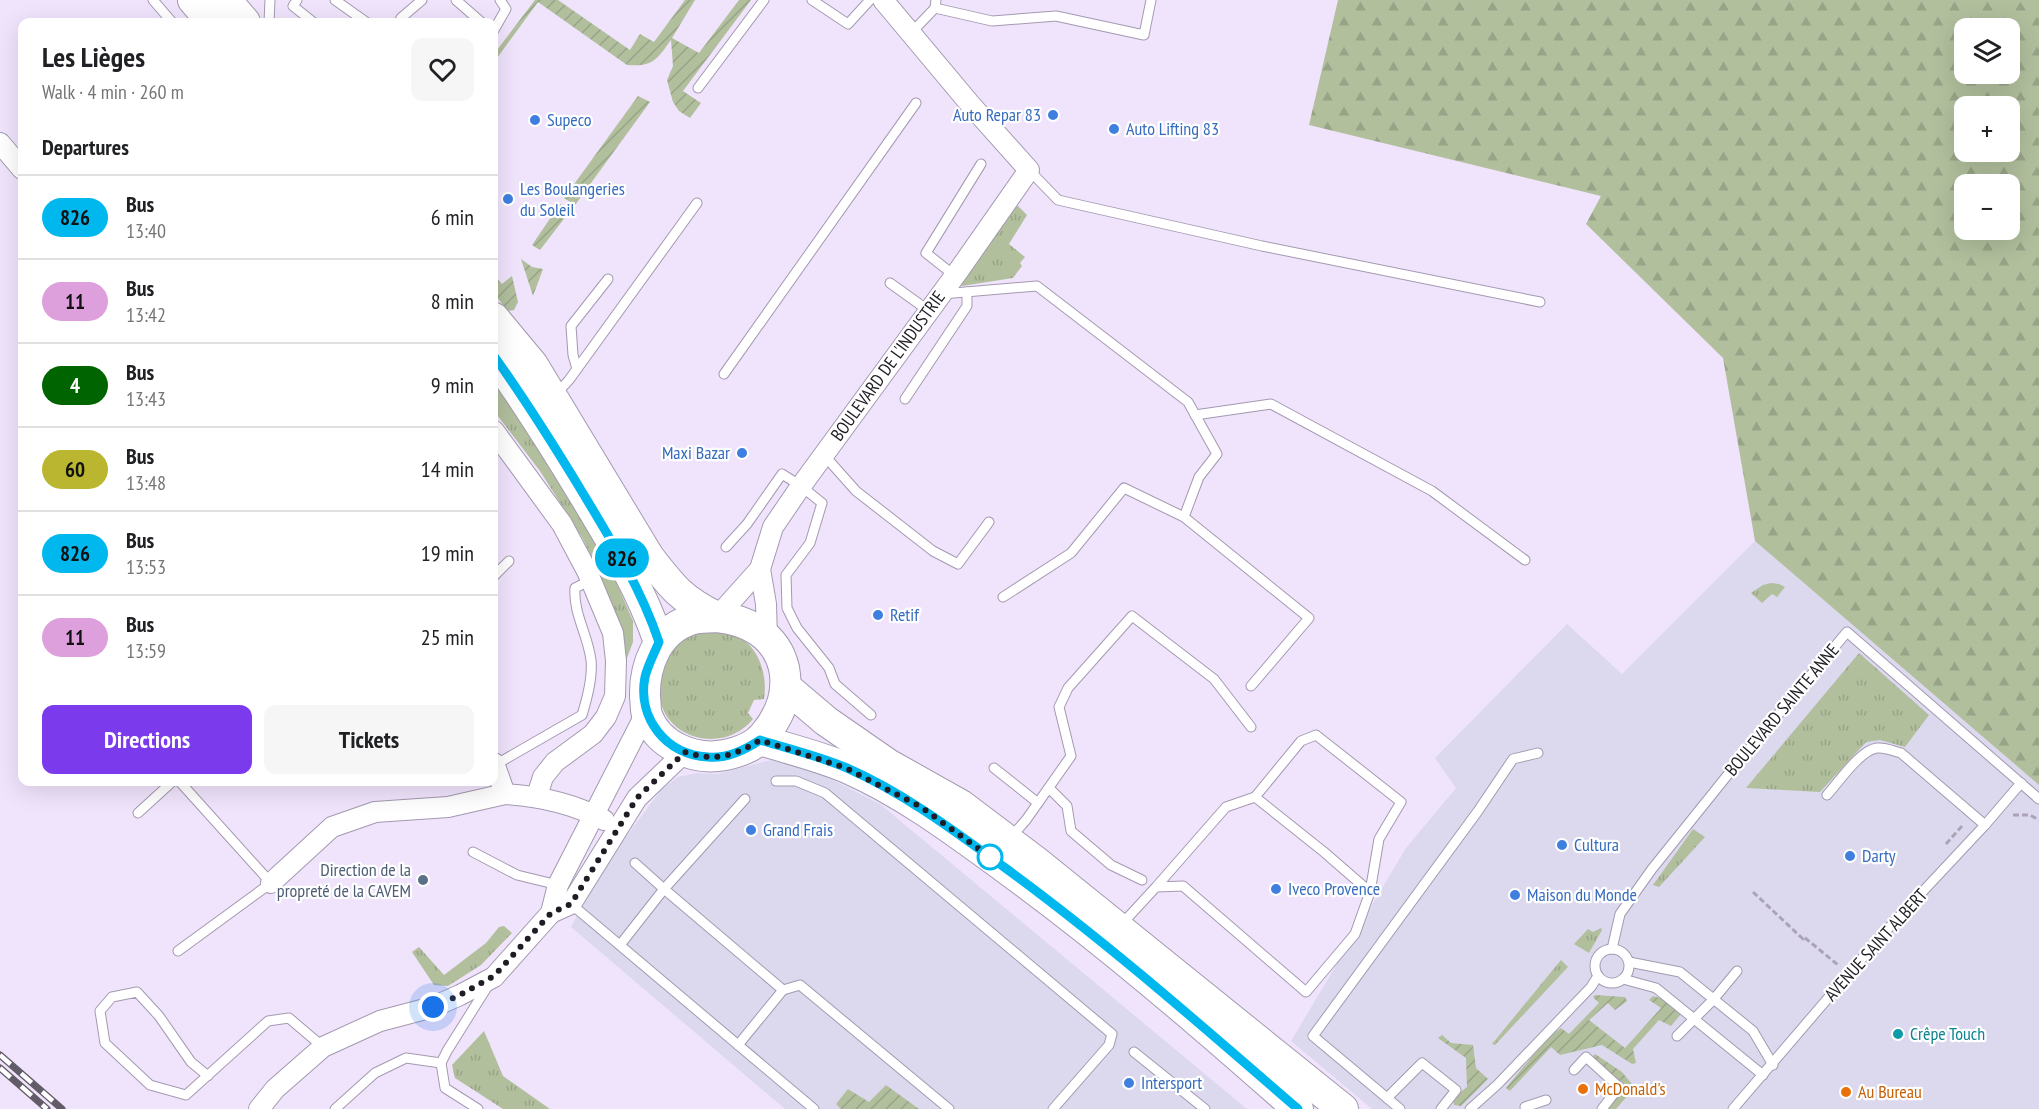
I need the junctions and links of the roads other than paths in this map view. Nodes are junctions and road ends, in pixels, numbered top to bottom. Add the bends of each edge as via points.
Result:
1 (153, 0) edge
2 (193, 0) edge
3 (226, 0) edge
4 (270, 0) edge
5 (297, 0) edge
6 (335, 0) edge
7 (422, 0) edge
8 (456, 0) edge
9 (500, 0) edge
10 (764, 0) edge
11 (812, 0) edge
12 (870, 0) edge
13 (883, 0) edge
14 (1151, 0) edge
15 (935, 4) edge
16 (169, 18) edge
17 (209, 18) edge
18 (242, 18) edge
19 (269, 18) edge
20 (308, 18) edge
21 (360, 18) edge
22 (401, 18) edge
23 (476, 18) edge
24 (498, 23) edge
25 (910, 33) junction
26 (698, 88) dead end
27 (916, 104) dead end
28 (0, 143) edge
29 (18, 164) edge
30 (981, 164) dead end
31 (1029, 170) junction
32 (697, 203) dead end
33 (955, 276) junction
34 (608, 279) dead end
35 (890, 283) dead end
36 (967, 292) junction
37 (941, 294) junction
38 (1540, 302) dead end
39 (929, 311) junction
40 (498, 323) edge
41 (498, 362) edge
42 (577, 369) junction
43 (724, 374) dead end
44 (553, 397) junction
45 (904, 399) dead end
46 (1195, 415) junction
47 (498, 436) edge
48 (824, 455) junction
49 (801, 486) junction
50 (1184, 517) junction
51 (989, 522) dead end
52 (726, 548) dead end
53 (1525, 560) dead end
54 (509, 561) dead end
55 (760, 569) junction
56 (498, 572) edge
57 (591, 580) junction
58 (1003, 597) dead end
59 (717, 617) junction
60 (767, 638) junction
61 (659, 642) junction
62 (1251, 686) dead end
63 (786, 687) junction
64 (646, 713) junction
65 (871, 715) dead end
66 (1251, 727) dead end
67 (760, 740) junction
68 (685, 752) junction
69 (1538, 753) dead end
70 (498, 762) edge
71 (994, 768) dead end
72 (498, 774) edge
73 (776, 780) dead end
74 (2021, 783) junction
75 (168, 786) edge
76 (184, 786) edge
77 (1049, 788) junction
78 (506, 794) junction
79 (1827, 795) dead end
80 (537, 796) junction
81 (1255, 797) junction
82 (745, 799) dead end
83 (2039, 799) edge
84 (1038, 803) junction
85 (138, 813) dead end
86 (595, 814) junction
87 (1985, 825) junction
88 (617, 826) junction
89 (1008, 840) junction
90 (473, 852) dead end
91 (635, 863) dead end
92 (1142, 880) dead end
93 (271, 883) junction
94 (558, 885) junction
95 (1156, 887) junction
96 (664, 889) junction
97 (1370, 892) junction
98 (571, 904) junction
99 (551, 913) junction
100 (1119, 928) junction
101 (620, 945) junction
102 (1612, 949) junction
103 (178, 951) dead end
104 (1629, 962) junction
105 (1737, 971) dead end
106 (494, 976) junction
107 (1598, 976) junction
108 (1623, 979) junction
109 (783, 990) junction
110 (1713, 1000) junction
111 (1694, 1019) junction
112 (1677, 1036) dead end
113 (738, 1045) junction
114 (323, 1047) junction
115 (1134, 1052) dead end
116 (441, 1063) junction
117 (1773, 1065) junction
118 (1574, 1070) dead end
119 (1763, 1075) junction
120 (208, 1076) junction
121 (1387, 1098) junction
122 (1546, 1100) dead end
123 (1525, 1107) dead end
124 (259, 1109) edge
125 (335, 1109) edge
126 (478, 1109) edge
127 (814, 1109) edge
128 (949, 1109) edge
129 (1053, 1109) edge
130 (1205, 1109) edge
131 (1298, 1109) edge
132 (1343, 1109) edge
133 (1400, 1109) edge
134 (1441, 1109) edge
135 (1470, 1109) edge
136 (1602, 1109) edge
137 (1733, 1109) edge

1 - 16 lane
2 - 17 main road
3 - 18 main road
4 - 19 lane
5 - 20 lane via 293,6
6 - 21 lane
7 - 22 lane
8 - 23 lane
9 - 24 lane via 506,9
10 - 26 lane
11 - 12 lane via 848,24
13 - 25 street
14 - 15 lane via 1144,35 1056,16 992,21
15 - 25 lane
25 - 31 street
27 - 43 lane
28 - 29 street
30 - 33 lane via 926,253
31 - 33 street, BOULEVARD DE L'INDUSTRIE
31 - 38 lane via 1058,200
32 - 42 lane
33 - 37 street, BOULEVARD DE L'INDUSTRIE
34 - 42 lane via 571,326
35 - 39 lane
36 - 37 lane
36 - 45 lane via 967,306
36 - 46 lane via 1037,286 1188,402
37 - 39 street, BOULEVARD DE L'INDUSTRIE
39 - 48 street, BOULEVARD DE L'INDUSTRIE
40 - 44 main road
41 - 61 main road via 625,563
42 - 44 lane
44 - 59 main road via 671,586 683,598
46 - 50 lane via 1217,454 1200,477
46 - 53 lane via 1271,404 1432,491
47 - 57 street via 562,524
48 - 49 street, BOULEVARD DE L'INDUSTRIE
48 - 51 lane via 856,491 933,551 958,564
49 - 52 lane via 782,474
49 - 55 street, BOULEVARD DE L'INDUSTRIE via 773,527
49 - 65 lane via 822,503 810,543 786,575 787,608 797,628 829,668 835,684
50 - 58 lane via 1124,488 1071,553
50 - 62 lane via 1309,618
54 - 56 lane
55 - 59 street, BOULEVARD DE L'INDUSTRIE
55 - 60 street, BOULEVARD DE L'INDUSTRIE
57 - 70 lane via 575,588 574,600 591,661 582,715
57 - 80 street via 613,633 615,696 593,734 555,762 543,777
59 - 60 main road via 735,618
59 - 61 main road via 690,619
60 - 63 main road via 779,653
61 - 64 main road via 645,680
63 - 67 main road via 774,723
63 - 89 main road via 826,721 888,764 961,805
64 - 68 main road via 668,743
64 - 86 street
66 - 77 lane via 1214,679 1132,616 1068,688 1059,707 1071,756
67 - 68 main road via 741,752 711,758
67 - 131 main road via 846,768 921,807 1063,912
68 - 88 street via 637,798
69 - 121 lane via 1513,759 1313,1036
71 - 84 lane
72 - 78 street
73 - 129 lane via 796,780 825,793 1112,1034 1109,1045
74 - 83 lane
74 - 87 lane, AVENUE SAINT ALBERT
74 - 102 lane, BOULEVARD SAINTE ANNE via 1847,632 1652,869 1620,914
75 - 85 lane
76 - 93 lane
77 - 84 lane
77 - 92 lane via 1067,806 1071,831 1111,865
78 - 80 street
78 - 93 street via 447,807 375,812 332,827
79 - 87 lane via 1864,753 1884,748 1901,753
80 - 86 street
81 - 95 lane via 1226,807
81 - 97 lane
81 - 97 lane via 1301,741 1316,735 1401,802 1379,839
82 - 96 lane
84 - 89 lane
86 - 88 street
86 - 94 street
87 - 117 lane, AVENUE SAINT ALBERT via 1883,934
88 - 98 street
89 - 100 main road
90 - 94 lane via 517,875
91 - 96 lane
93 - 103 lane
94 - 99 street
95 - 97 lane via 1183,886 1306,992 1355,934
95 - 100 lane
96 - 101 lane
96 - 109 lane
98 - 99 street
98 - 101 lane
99 - 106 street
100 - 132 main road
101 - 113 lane
102 - 104 lane via 1623,953
102 - 107 lane via 1602,952 1596,960
104 - 108 lane
104 - 110 lane via 1680,972
105 - 110 lane
106 - 114 street via 433,1007 380,1021
106 - 116 lane
107 - 108 lane via 1613,983
107 - 135 lane
108 - 111 lane via 1656,988
109 - 113 lane
109 - 128 lane via 800,985
110 - 111 lane
110 - 117 lane via 1753,1031
111 - 112 lane
111 - 119 lane
113 - 127 lane
114 - 120 lane via 289,1017 268,1021
114 - 124 street via 275,1089
115 - 130 lane
116 - 125 lane via 406,1058 375,1073
116 - 126 lane via 445,1088
117 - 119 lane, AVENUE SAINT ALBERT
118 - 136 lane via 1586,1057 1619,1087
119 - 137 lane, AVENUE SAINT ALBERT
120 - 120 lane via 186,1095 150,1085 105,1043 99,1011 112,997 137,992 191,1062
121 - 133 lane
121 - 134 lane via 1422,1063 1456,1090
122 - 123 lane

